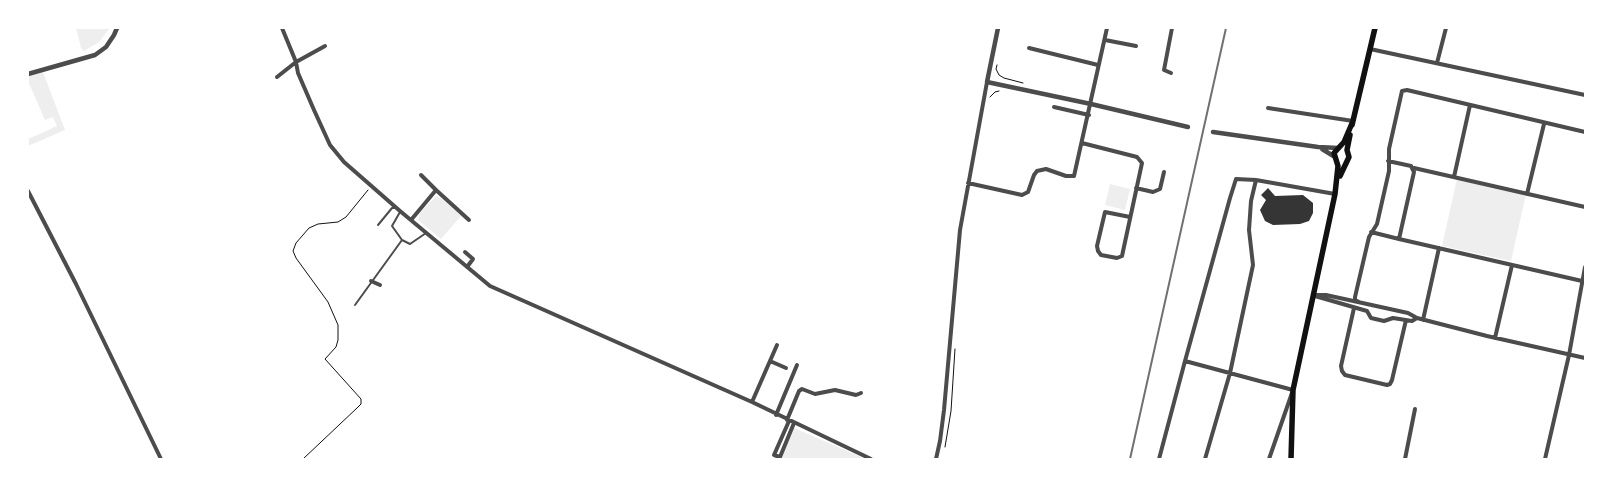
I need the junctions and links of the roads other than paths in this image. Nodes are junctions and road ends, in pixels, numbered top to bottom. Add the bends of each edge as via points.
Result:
1 (117, 28) edge
2 (282, 28) edge
3 (998, 28) edge
4 (1107, 28) edge
5 (1172, 28) edge
6 (1375, 28) edge
7 (1446, 28) edge
8 (1105, 40) junction
9 (325, 46) dead end
10 (1136, 46) dead end
11 (1029, 48) dead end
12 (1370, 49) junction
13 (296, 62) junction
14 (1437, 63) junction
15 (1098, 65) junction
16 (1171, 73) dead end
17 (28, 74) edge
18 (277, 77) dead end
19 (987, 82) junction
20 (1585, 95) edge
21 (1091, 104) junction
22 (1470, 105) junction
23 (1054, 107) dead end
24 (1268, 108) dead end
25 (1088, 115) junction
26 (1353, 122) junction
27 (1544, 124) junction
28 (1188, 127) dead end
29 (1213, 132) dead end
30 (1585, 132) edge
31 (1082, 143) junction
32 (1318, 147) junction
33 (1339, 148) junction
34 (1348, 150) junction
35 (1336, 158) junction
36 (1346, 160) junction
37 (1388, 161) junction
38 (1414, 168) junction
39 (1164, 172) dead end
40 (421, 175) dead end
41 (1454, 177) junction
42 (1256, 180) junction
43 (968, 183) junction
44 (1136, 188) junction
45 (436, 190) junction
46 (28, 191) edge
47 (1335, 194) junction
48 (1527, 194) junction
49 (1585, 207) edge
50 (396, 208) junction
51 (400, 212) junction
52 (1130, 217) junction
53 (411, 220) junction
54 (469, 220) dead end
55 (378, 225) dead end
56 (1371, 232) junction
57 (426, 233) junction
58 (402, 240) junction
59 (1399, 240) junction
60 (1438, 248) junction
61 (465, 252) dead end
62 (1512, 265) junction
63 (467, 267) junction
64 (1585, 267) edge
65 (371, 281) junction
66 (1582, 281) junction
67 (380, 285) dead end
68 (1313, 296) junction
69 (1359, 302) junction
70 (355, 305) dead end
71 (1354, 308) junction
72 (1417, 318) junction
73 (1406, 320) junction
74 (1423, 320) junction
75 (1495, 338) junction
76 (777, 345) dead end
77 (1568, 355) junction
78 (1585, 358) edge
79 (770, 361) junction
80 (1185, 361) junction
81 (797, 364) dead end
82 (786, 368) dead end
83 (1230, 373) junction
84 (1293, 390) junction
85 (861, 393) dead end
86 (752, 402) junction
87 (1415, 409) dead end
88 (776, 415) junction
89 (788, 420) junction
90 (794, 423) junction
91 (161, 459) edge
92 (871, 459) edge
93 (936, 459) edge
94 (1159, 459) edge
95 (1205, 459) edge
96 (1269, 459) edge
97 (1291, 459) edge
98 (1405, 459) edge
99 (1544, 459) edge

1 - 17 street via 106,47 95,55
2 - 13 street
3 - 19 street
4 - 8 street
5 - 16 street via 1164,70
6 - 12 main road
7 - 14 street
8 - 10 street
8 - 15 street
9 - 13 street
11 - 15 street
12 - 14 street
12 - 26 main road
13 - 18 street
13 - 50 street via 298,73 330,145 344,162
14 - 20 street
15 - 21 street
19 - 21 street
19 - 43 street
21 - 25 street
21 - 28 street
22 - 27 street
22 - 37 street via 1402,91
22 - 41 street
23 - 25 street
24 - 26 street
25 - 31 street
26 - 33 main road
26 - 34 main road
27 - 30 street
27 - 48 street
29 - 32 street
31 - 43 street via 1074,176 1046,169 1037,171 1028,192 1022,195
31 - 44 street via 1139,158 1142,163
32 - 33 street
32 - 35 street
33 - 34 main road via 1344,147
33 - 35 main road via 1334,153
34 - 36 main road via 1349,157
35 - 36 main road via 1341,162
35 - 47 main road via 1338,173
36 - 47 main road
37 - 38 street
37 - 56 street via 1390,171 1377,224
38 - 41 street
38 - 59 street
39 - 44 street via 1160,189 1153,192
40 - 45 street
41 - 48 street
42 - 47 street
42 - 80 street via 1236,179
42 - 83 street via 1251,201 1249,230 1253,265
43 - 93 street via 960,230 944,410
44 - 52 street
45 - 53 street
45 - 54 street
46 - 91 street
47 - 68 main road
48 - 49 street
50 - 51 street
50 - 55 lane via 392,208
51 - 53 street
51 - 58 lane via 392,226
52 - 52 street via 1105,212 1097,246 1101,255 1117,258 1122,256
53 - 57 street
56 - 59 street
56 - 69 street via 1355,297
57 - 58 lane via 410,244
57 - 63 street
58 - 65 lane
59 - 60 street
60 - 62 street
60 - 74 street
61 - 63 street via 473,260
62 - 66 street
62 - 75 street
63 - 86 street via 490,286
64 - 66 street
65 - 67 street
65 - 70 lane
66 - 77 street
68 - 69 street via 1326,295
68 - 71 street
68 - 84 main road
69 - 72 street via 1408,313
71 - 73 street via 1367,311 1371,318 1384,321 1393,318
71 - 73 street via 1342,371 1345,375 1387,385 1392,380
72 - 73 street via 1412,321
72 - 74 street
74 - 75 street
75 - 77 street
76 - 79 street
77 - 78 street
77 - 99 street
79 - 82 street
79 - 86 street
80 - 83 street
80 - 94 street
81 - 88 street
83 - 84 street
83 - 95 street
84 - 96 street
84 - 97 main road
85 - 89 street via 856,395 835,390 816,394 802,389
86 - 88 street
87 - 98 street
88 - 89 street
89 - 90 street
89 - 90 street via 774,455 780,457
90 - 92 street

